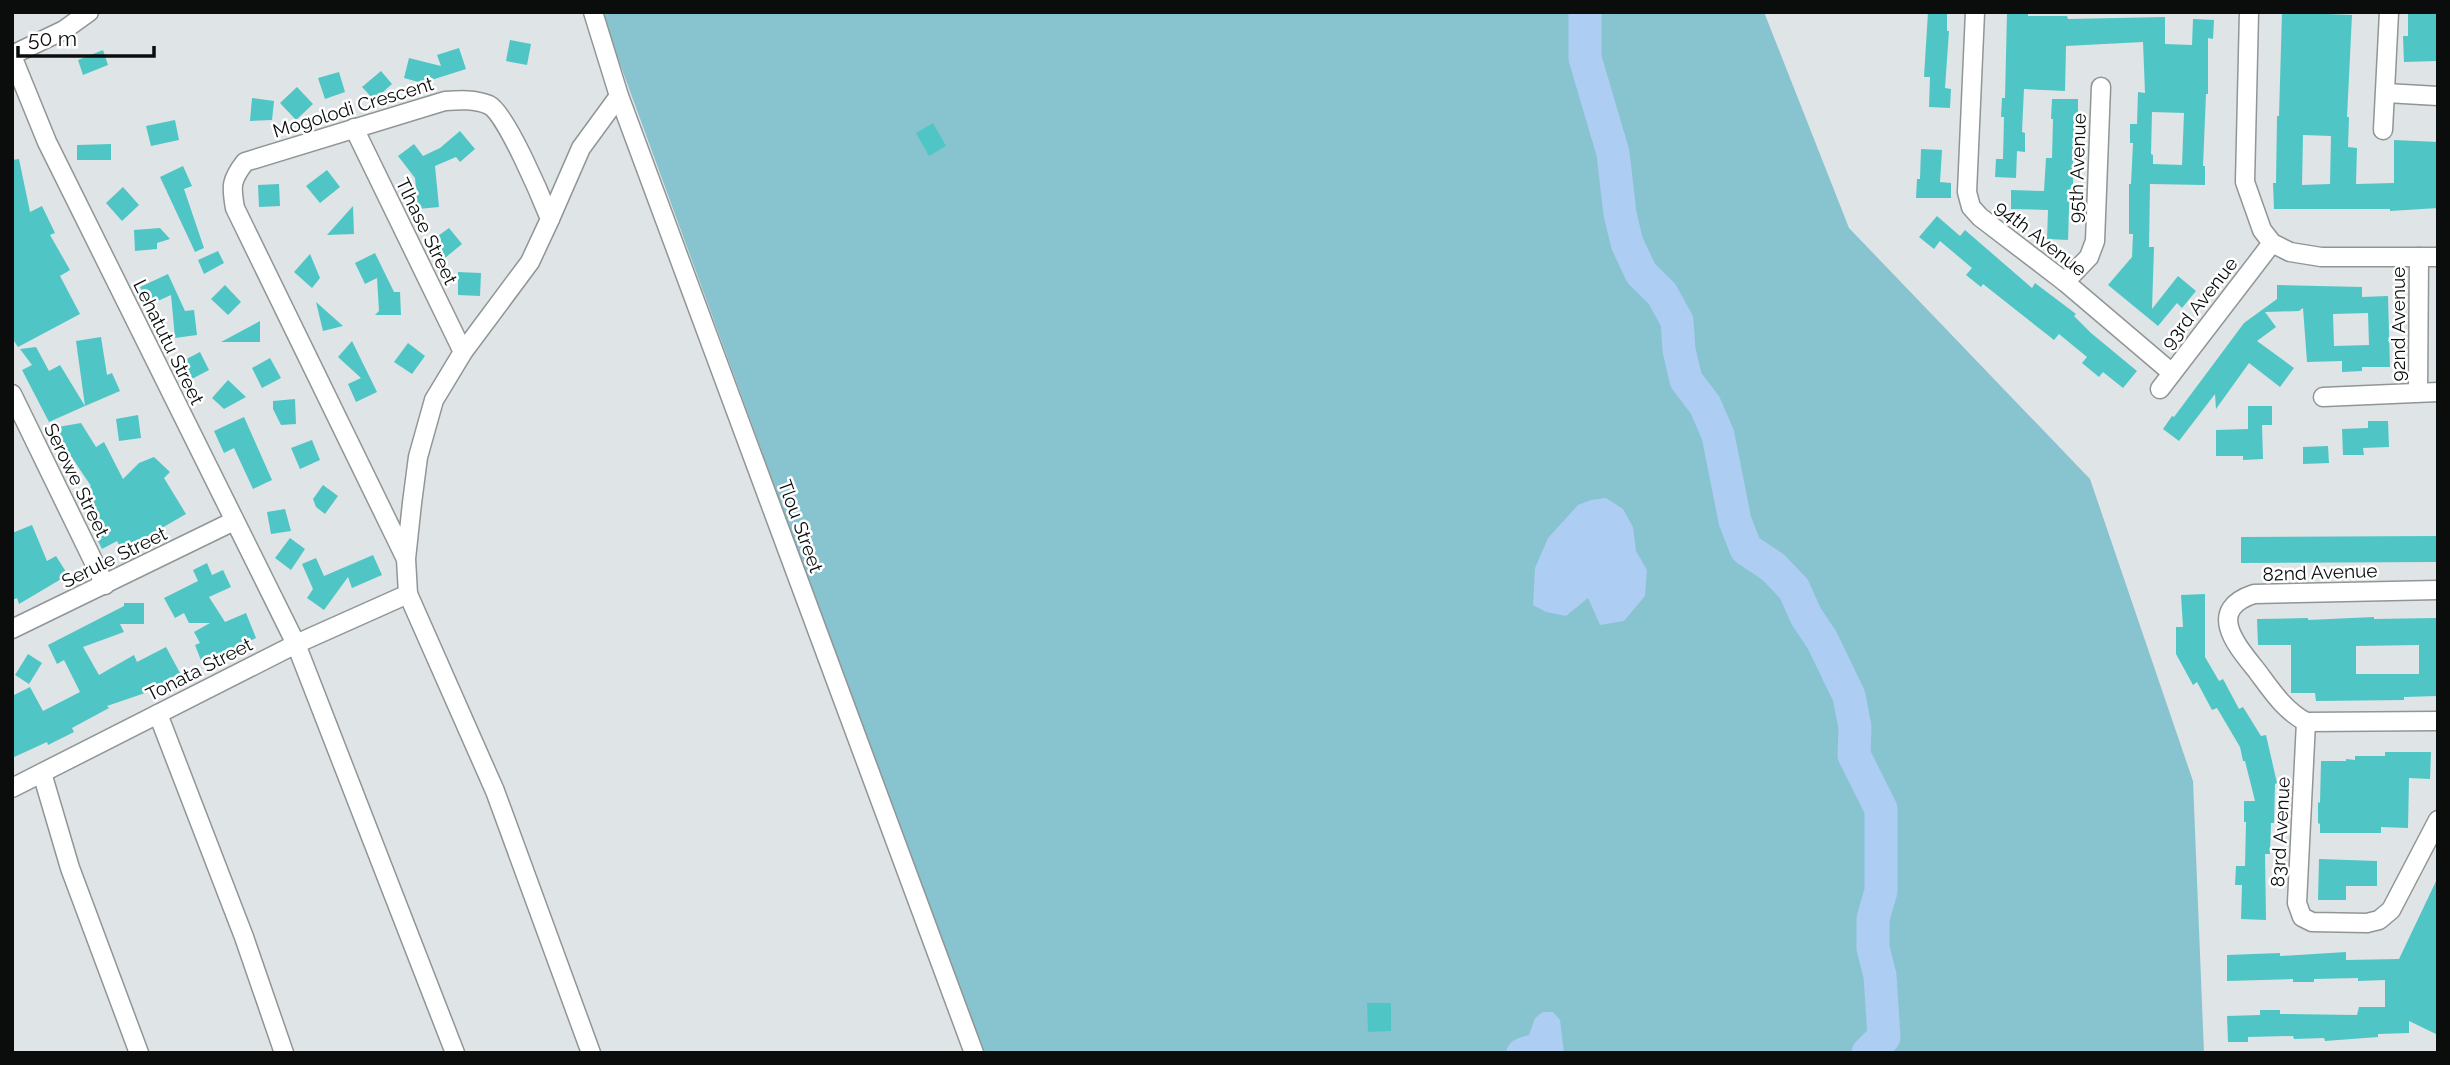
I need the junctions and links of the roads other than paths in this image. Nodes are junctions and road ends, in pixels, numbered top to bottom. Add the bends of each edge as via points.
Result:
1 (89, 12) edge
2 (593, 12) edge
3 (1975, 12) edge
4 (2249, 12) edge
5 (2389, 12) edge
6 (12, 55) edge
7 (2101, 87) dead end
8 (2386, 93) junction
9 (619, 96) junction
10 (2438, 96) edge
11 (354, 128) junction
12 (2384, 130) dead end
13 (551, 219) junction
14 (2272, 243) junction
15 (2429, 257) edge
16 (2064, 282) junction
17 (463, 352) junction
18 (2172, 373) junction
19 (2160, 389) dead end
20 (2418, 392) junction
21 (2438, 392) edge
22 (12, 394) edge
23 (2323, 397) dead end
24 (234, 522) junction
25 (406, 559) junction
26 (105, 585) junction
27 (2438, 590) edge
28 (408, 594) junction
29 (12, 629) edge
30 (296, 643) junction
31 (158, 714) junction
32 (2438, 721) edge
33 (2306, 722) junction
34 (42, 773) junction
35 (12, 788) edge
36 (2438, 820) edge
37 (139, 1053) edge
38 (284, 1053) edge
39 (454, 1053) edge
40 (592, 1053) edge
41 (974, 1053) edge

1 - 6 street via 64,30
2 - 9 street, Tlou Street
3 - 16 street, 94th Avenue via 1970,207
4 - 14 street via 2245,182 2262,230
5 - 8 street
6 - 24 street, Lehatutu Street via 47,142
7 - 16 street, 95th Avenue via 2095,241 2089,257
8 - 10 street
8 - 12 street
9 - 13 street via 582,148
9 - 41 street, Tlou Street
11 - 13 street, Mogolodi Crescent via 445,101 468,99 491,106 535,180
11 - 17 street, Tlhase Street
11 - 25 street, Mogolodi Crescent via 245,162 231,187 235,208
13 - 17 street, Mogolodi Crescent via 530,262
14 - 15 street via 2290,253 2321,257
14 - 18 street, 93rd Avenue
15 - 20 street, 92nd Avenue
16 - 18 street, 94th Avenue
17 - 25 street, Mogolodi Crescent via 434,400 427,423 418,457
18 - 19 street, 93rd Avenue
20 - 21 street
20 - 23 street
22 - 26 street, Serowe Street
24 - 26 street, Serule Street
24 - 30 street, Lehatutu Street
25 - 28 street, Mogolodi Crescent
26 - 29 street, Serule Street
27 - 33 street, 82nd Avenue via 2241,598 2230,614 2232,640 2289,713
28 - 30 street, Tonata Street
28 - 40 street via 495,790
30 - 31 street, Tonata Street
30 - 39 street, Lehatutu Street
31 - 34 street, Tonata Street
31 - 38 street
32 - 33 street
33 - 36 street, 83rd Avenue via 2297,903 2302,917 2312,922 2379,920 2391,909
34 - 35 street, Tonata Street
34 - 37 street via 70,868

